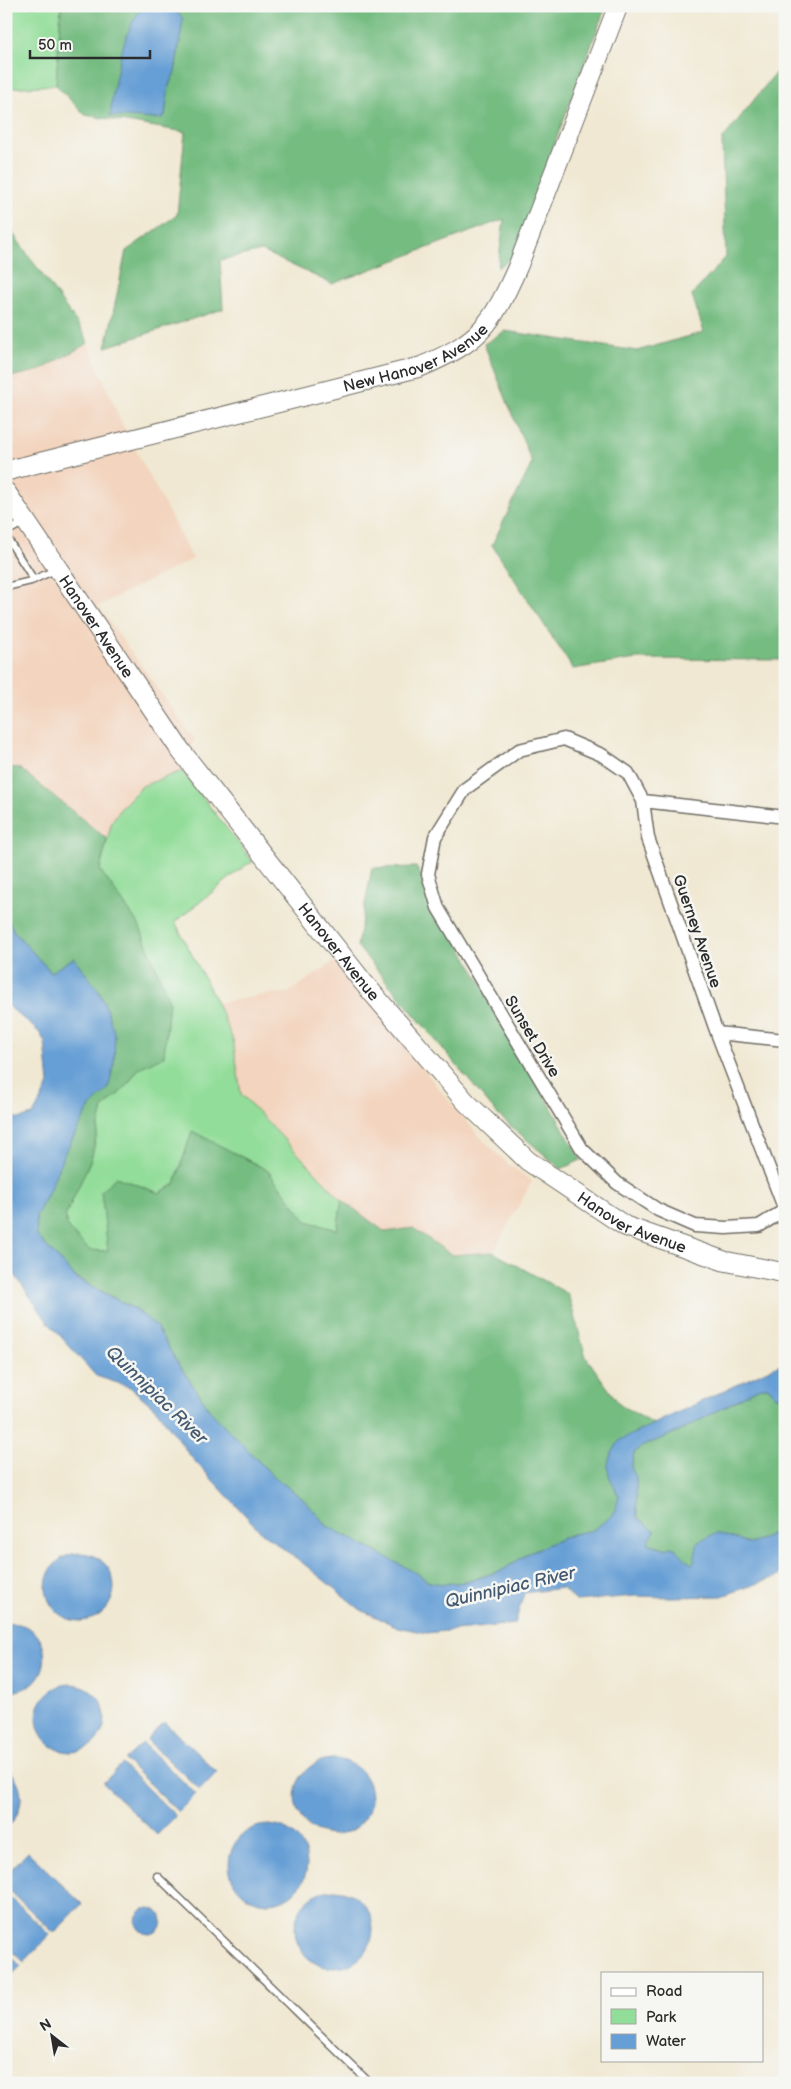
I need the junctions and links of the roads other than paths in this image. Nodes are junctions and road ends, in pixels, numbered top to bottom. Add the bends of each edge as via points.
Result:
1 (618, 6) edge
2 (6, 471) edge
3 (6, 492) edge
4 (26, 522) junction
5 (6, 532) edge
6 (6, 536) edge
7 (58, 569) junction
8 (34, 580) junction
9 (6, 587) edge
10 (519, 750) joint
11 (643, 802) junction
12 (785, 817) edge
13 (717, 1032) junction
14 (785, 1040) edge
15 (785, 1210) edge
16 (785, 1273) edge
17 (157, 1876) dead end
18 (370, 2083) edge

1 - 2 main road, New Hanover Avenue via 512,282 489,324 468,344 420,367
3 - 4 main road, Hanover Avenue
4 - 5 lane
4 - 7 main road, Hanover Avenue
6 - 8 lane
7 - 8 lane
7 - 16 main road, Hanover Avenue via 181,750 363,982 466,1102 528,1161 625,1226 724,1261
8 - 9 lane
10 - 11 street, Guerney Avenue via 564,739 602,755 628,773
10 - 15 street, Sunset Drive via 465,789 435,836 428,874 438,908 582,1148 616,1183 658,1210 695,1226 759,1226
11 - 12 street
11 - 13 street, Guerney Avenue via 648,838
13 - 14 street
13 - 15 street, Guerney Avenue
17 - 18 lane

